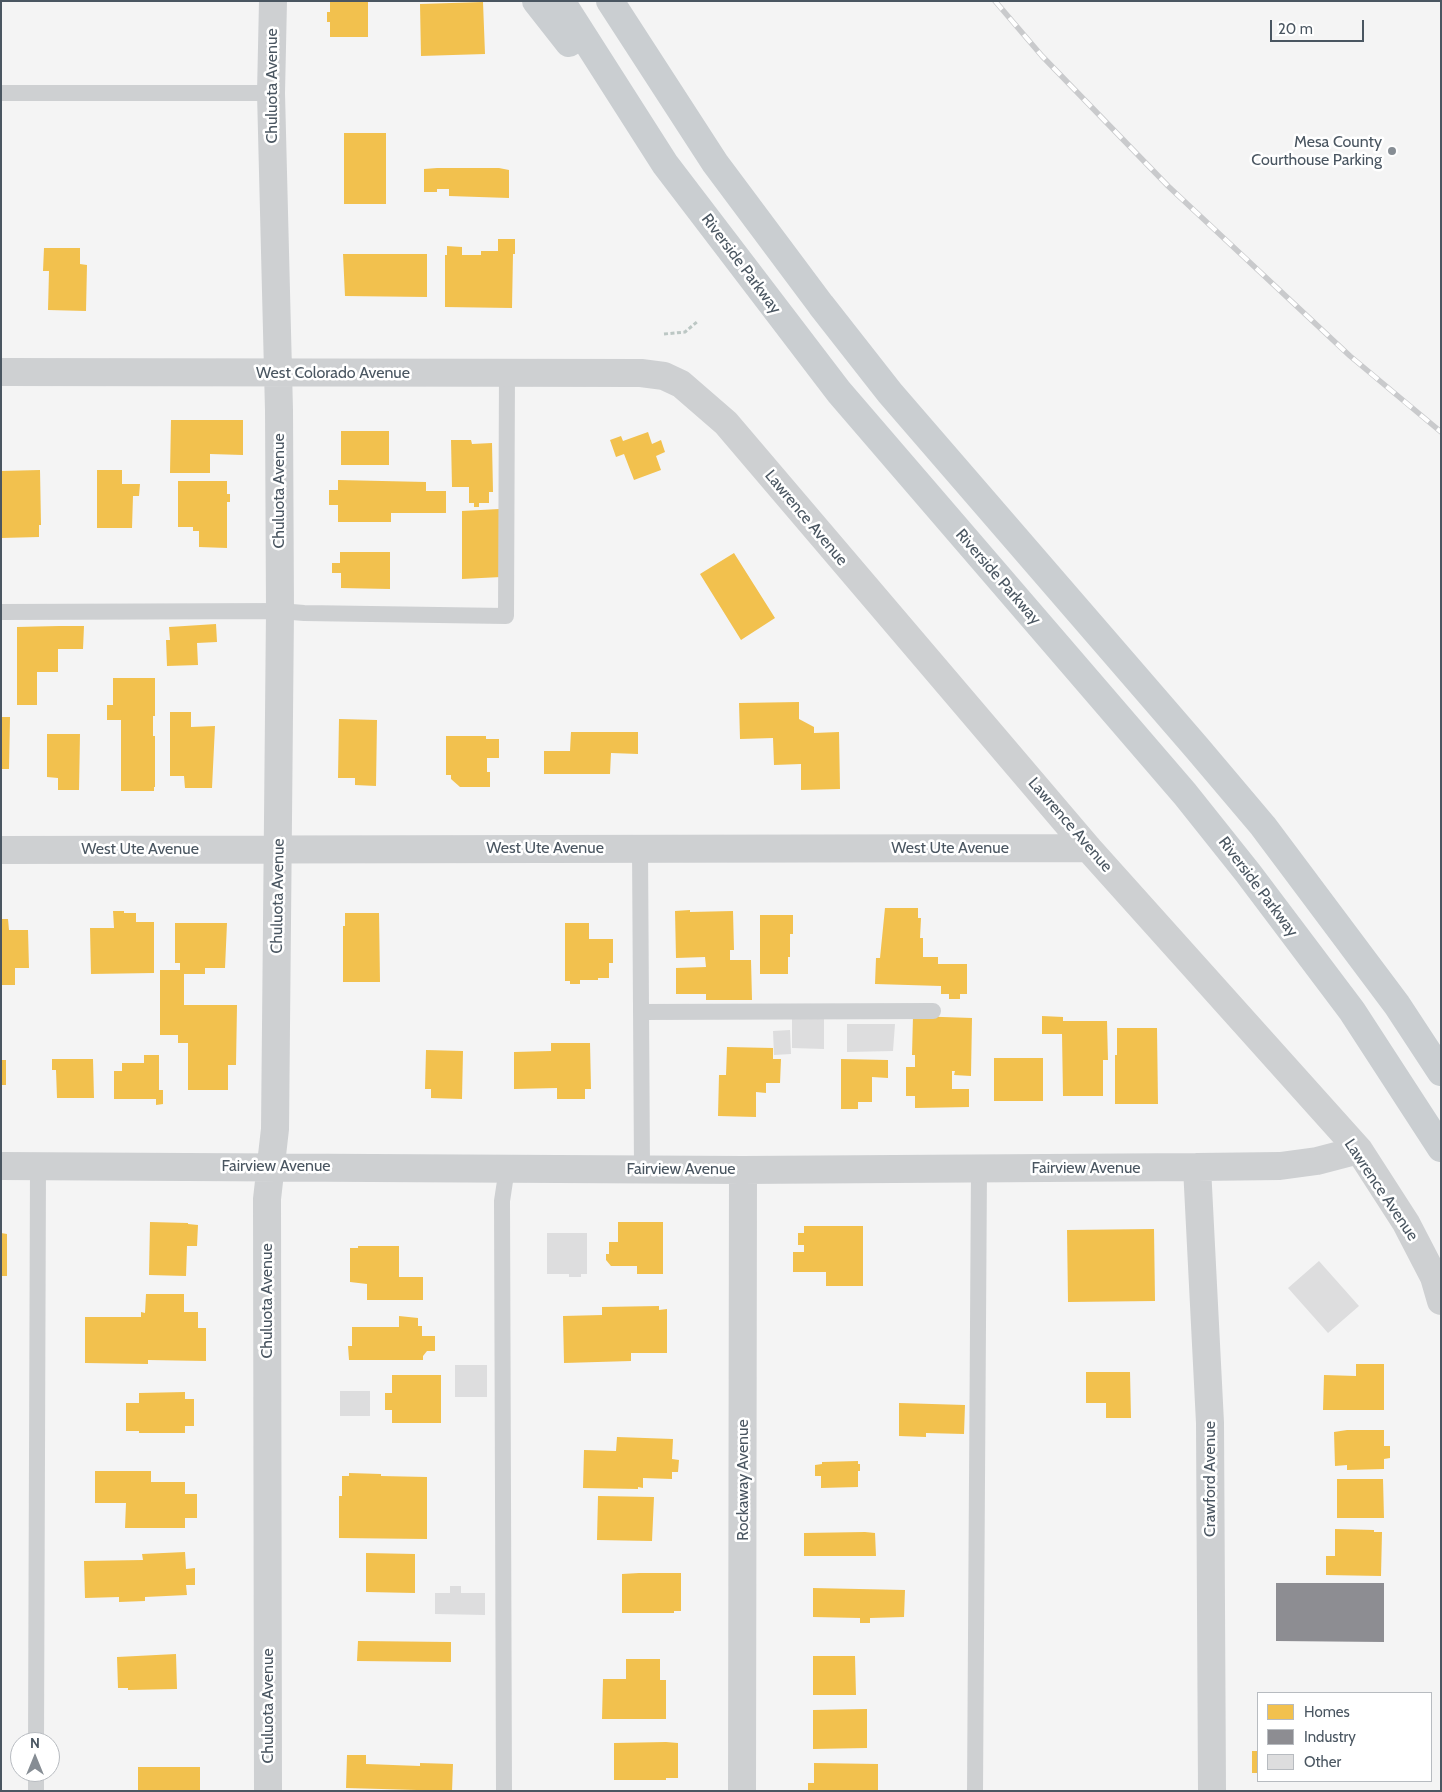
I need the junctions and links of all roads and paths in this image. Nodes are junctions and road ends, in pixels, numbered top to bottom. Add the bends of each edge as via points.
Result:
1 (273, 1) edge
2 (536, 1) edge
3 (561, 1) edge
4 (610, 1) edge
5 (271, 92) junction
6 (1, 93) edge
7 (665, 164) junction
8 (698, 321) dead end
9 (664, 334) dead end
10 (1, 372) edge
11 (277, 373) junction
12 (506, 373) junction
13 (664, 376) joint
14 (280, 611) junction
15 (1, 612) edge
16 (278, 848) junction
17 (640, 848) junction
18 (1088, 848) junction
19 (1, 850) edge
20 (933, 1011) dead end
21 (641, 1012) junction
22 (1441, 1072) edge
23 (1441, 1148) edge
24 (1359, 1150) junction
25 (1, 1166) edge
26 (38, 1166) junction
27 (272, 1167) junction
28 (1197, 1167) junction
29 (506, 1168) junction
30 (642, 1169) junction
31 (979, 1169) junction
32 (743, 1170) junction
33 (1441, 1301) edge
34 (36, 1732) edge
35 (268, 1791) edge
36 (504, 1791) edge
37 (742, 1791) edge
38 (975, 1791) edge
39 (1212, 1791) edge

1 - 5 street, Chuluota Avenue
2 - 7 main road
3 - 7 main road, Riverside Parkway
4 - 22 main road via 715,163 821,305 890,393 1263,826 1391,997
5 - 6 lane
5 - 11 street, Chuluota Avenue
7 - 23 main road, Riverside Parkway via 839,392 1179,787 1248,873 1352,1011
8 - 9 path via 685,332
10 - 11 street, West Colorado Avenue
11 - 12 street, West Colorado Avenue
11 - 14 street, Chuluota Avenue
12 - 13 street, West Colorado Avenue via 641,373
12 - 14 lane via 506,616
13 - 18 street, Lawrence Avenue via 681,384 726,423
14 - 15 lane
14 - 16 street, Chuluota Avenue
16 - 17 street, West Ute Avenue
16 - 19 street, West Ute Avenue
16 - 27 street, Chuluota Avenue
17 - 18 street, West Ute Avenue
17 - 21 lane
18 - 24 street, Lawrence Avenue
20 - 21 lane
21 - 30 lane
24 - 28 street, Fairview Avenue via 1318,1161 1280,1166
24 - 33 street, Lawrence Avenue via 1406,1223 1434,1276
25 - 26 street, Fairview Avenue
26 - 27 street, Fairview Avenue
26 - 34 lane
27 - 29 street, Fairview Avenue
27 - 35 street, Chuluota Avenue via 267,1199
28 - 31 street, Fairview Avenue
28 - 39 street, Crawford Avenue via 1210,1424
29 - 30 street, Fairview Avenue
29 - 36 lane via 502,1201
30 - 32 street, Fairview Avenue
31 - 32 street, Fairview Avenue
31 - 38 lane
32 - 37 street, Rockaway Avenue

